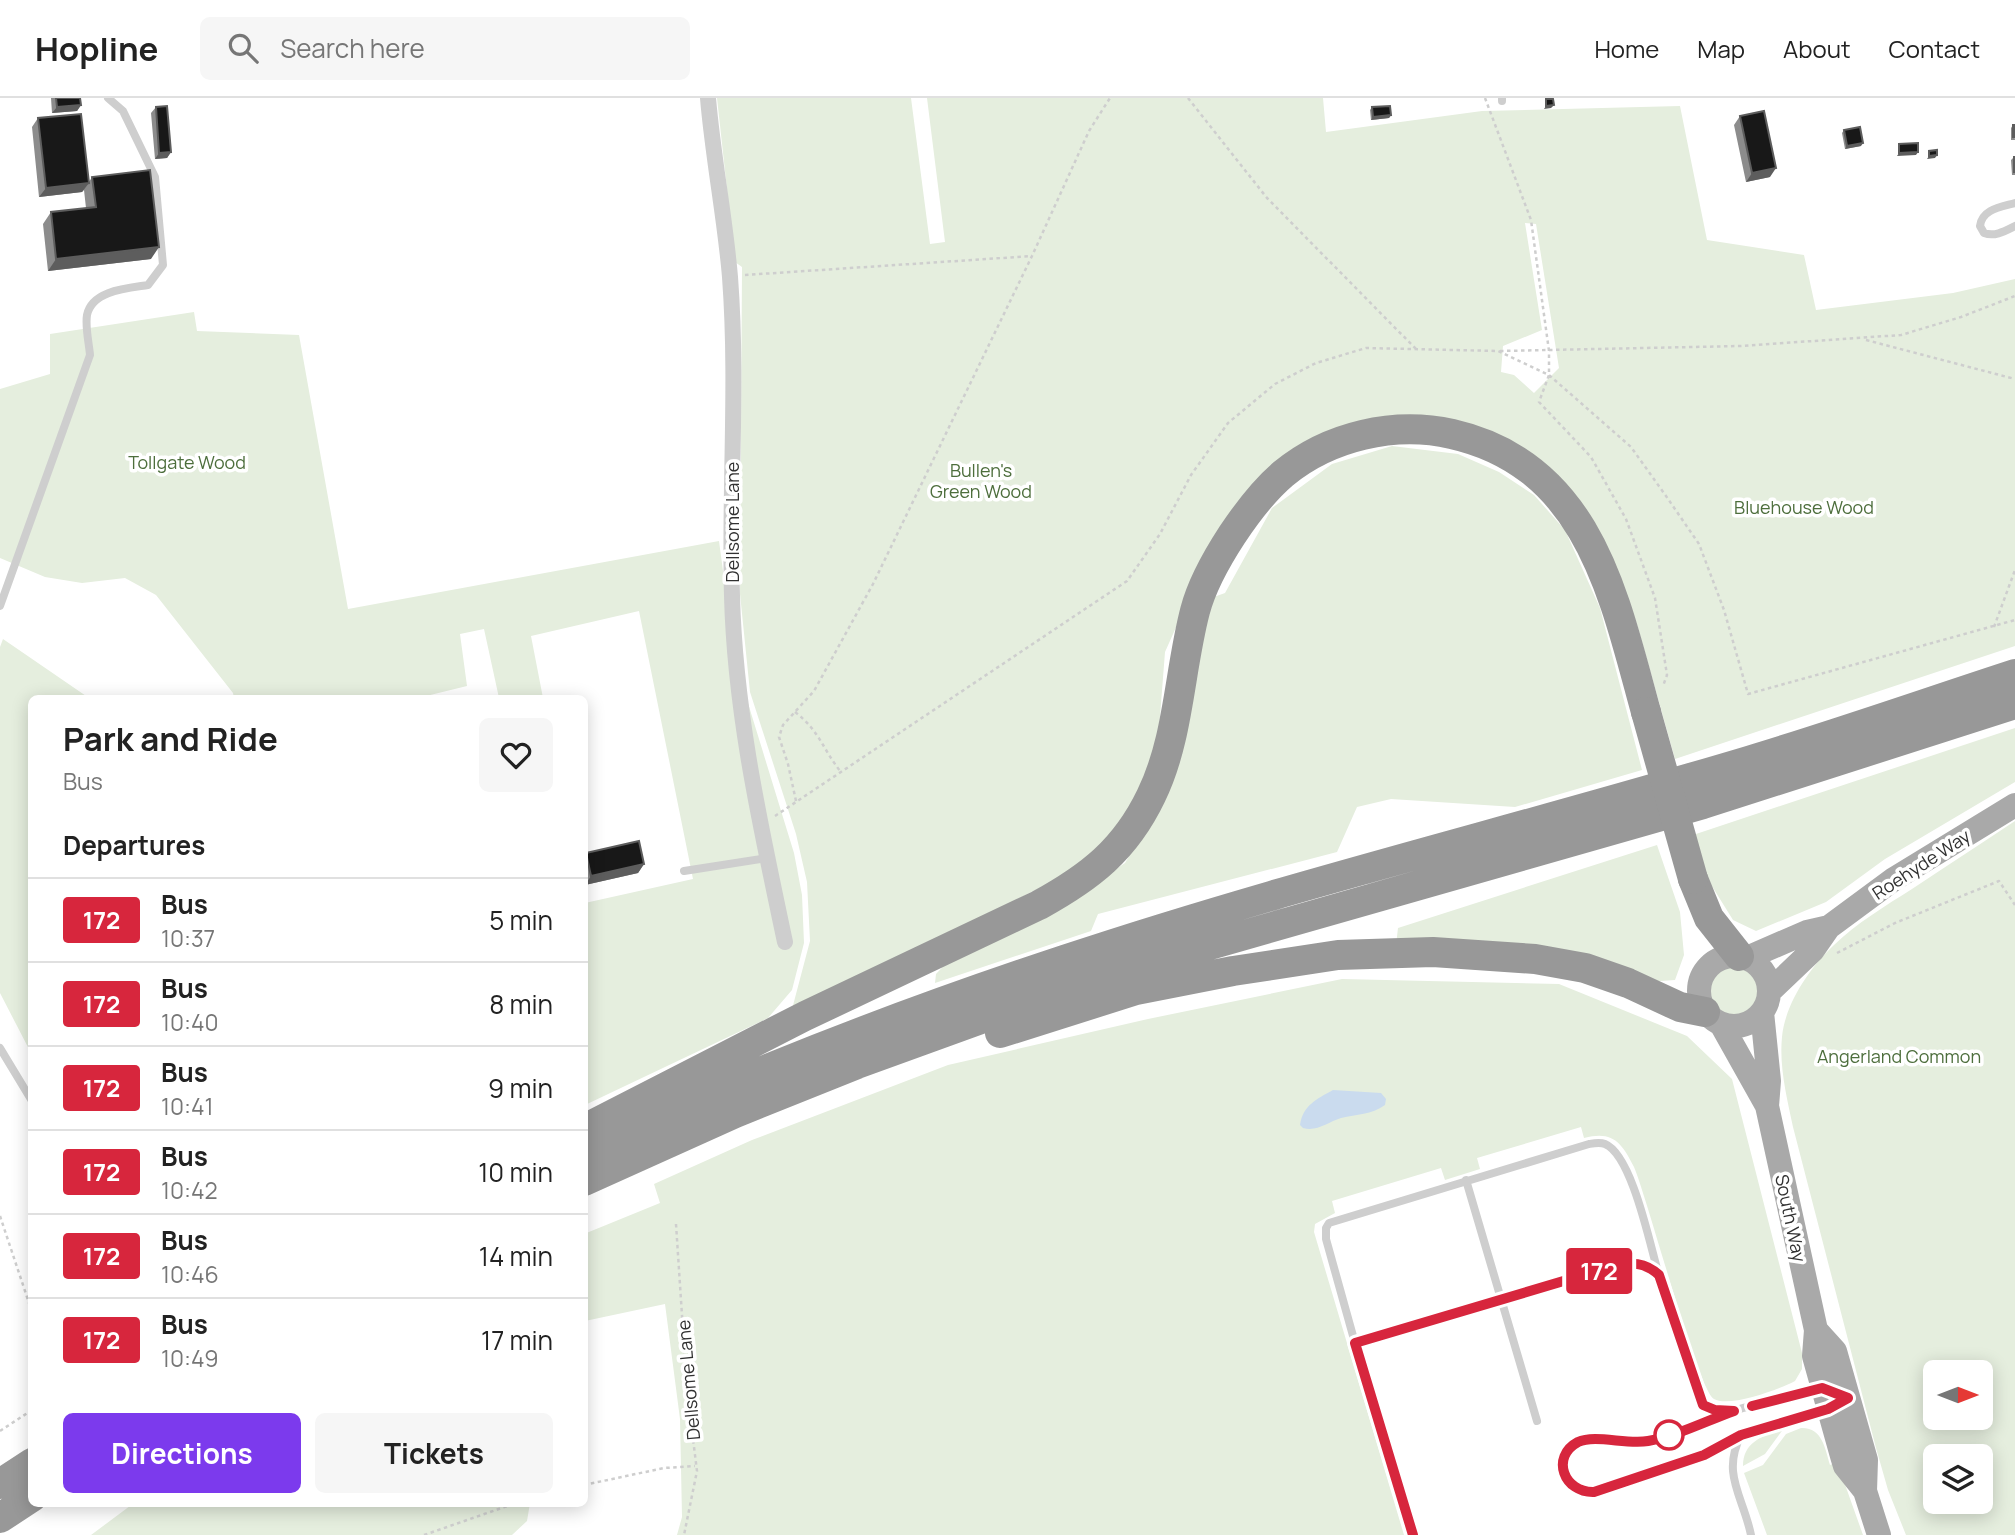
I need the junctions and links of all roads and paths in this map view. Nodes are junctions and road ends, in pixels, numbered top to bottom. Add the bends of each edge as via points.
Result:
1 (108, 98) edge
2 (708, 98) edge
3 (1110, 98) edge
4 (1188, 98) edge
5 (1485, 98) edge
6 (2015, 203) edge
7 (2015, 226) edge
8 (1032, 256) junction
9 (730, 276) junction
10 (2015, 296) edge
11 (1861, 339) junction
12 (1417, 350) junction
13 (1498, 351) junction
14 (1549, 351) junction
15 (1549, 375) junction
16 (2015, 379) edge
17 (2015, 570) edge
18 (0, 606) edge
19 (2015, 620) edge
20 (1994, 627) junction
21 (2015, 674) edge
22 (1652, 704) junction
23 (2015, 704) edge
24 (795, 712) junction
25 (841, 772) junction
26 (796, 801) junction
27 (2015, 805) edge
28 (761, 826) junction
29 (768, 858) junction
30 (684, 871) dead end
31 (2015, 905) edge
32 (1829, 927) junction
33 (786, 942) dead end
34 (1743, 957) junction
35 (1828, 960) dead end
36 (1766, 1002) junction
37 (1713, 1018) junction
38 (0, 1048) edge
39 (857, 1064) junction
40 (28, 1094) edge
41 (1767, 1106) junction
42 (588, 1127) edge
43 (588, 1148) edge
44 (588, 1179) edge
45 (1466, 1180) junction
46 (0, 1216) edge
47 (676, 1224) dead end
48 (1659, 1275) junction
49 (28, 1300) edge
50 (1502, 1300) junction
51 (1355, 1343) junction
52 (1833, 1398) junction
53 (1734, 1411) junction
54 (28, 1413) edge
55 (1537, 1422) dead end
56 (0, 1431) edge
57 (1741, 1435) junction
58 (28, 1466) edge
59 (696, 1466) junction
60 (0, 1484) edge
61 (588, 1484) edge
62 (28, 1500) edge
63 (504, 1507) edge
64 (0, 1518) edge
65 (424, 1535) edge
66 (684, 1535) edge
67 (1413, 1535) edge
68 (1751, 1535) edge
69 (1879, 1535) edge

1 - 18 lane via 123,111 155,177 163,265 149,285 113,291 93,303 87,315 90,355
2 - 9 street, Dellsome Lane
3 - 8 path via 1089,131
4 - 12 path via 1267,198
5 - 14 path via 1531,220
6 - 7 lane via 1984,215 1980,226 1989,234
8 - 9 path
8 - 24 path via 873,584 814,691
9 - 28 street, Dellsome Lane via 732,597 744,738
10 - 11 path via 1901,335
11 - 14 path
11 - 16 path
12 - 13 path
12 - 25 path via 1366,348 1316,363 1275,384 1228,423 1127,582
13 - 14 path
13 - 15 path
14 - 15 path
15 - 20 path via 1631,447 1699,544 1748,694
15 - 22 path via 1539,402 1591,457 1626,519 1656,597 1667,675
17 - 20 path
19 - 20 path
21 - 43 highway via 1750,761 1064,960 753,1076
22 - 34 highway, bridge via 1692,878 1709,918
22 - 42 highway via 1587,536 1540,478 1520,462 1474,439 1441,432 1377,431 1345,440 1283,474 1244,517 1208,578 1187,644 1163,768 1140,818 1100,865 1040,905 805,1016
23 - 39 highway via 1703,804 1150,962
24 - 25 path via 821,738
24 - 26 path via 779,737
25 - 26 path
26 - 28 path
27 - 32 main road, Roehyde Way via 1894,879
28 - 29 street, Dellsome Lane
29 - 30 lane
29 - 33 street, Dellsome Lane
31 - 35 path via 1999,881 1895,923
32 - 34 main road, Roehyde Way
32 - 36 main road, Roehyde Way
34 - 36 main road via 1764,971
34 - 37 main road via 1718,959 1703,973 1698,993
36 - 37 main road via 1754,1020 1744,1025 1732,1027
36 - 41 main road, South Way
37 - 39 highway via 1586,968 1535,959 1433,952 1338,955 1136,990 963,1044
37 - 41 main road, South Way
38 - 40 lane
39 - 44 highway
41 - 52 main road, South Way via 1816,1330 1835,1351
45 - 48 lane via 1589,1144 1607,1145 1631,1181
45 - 50 lane
45 - 51 lane via 1334,1221 1326,1228
46 - 49 path
47 - 59 path, Dellsome Lane
48 - 50 lane via 1643,1265 1623,1264
48 - 53 lane via 1703,1405
50 - 51 lane
50 - 55 lane
51 - 67 lane
52 - 53 lane
52 - 57 lane
52 - 69 main road, South Way via 1866,1460 1865,1491
53 - 57 lane via 1650,1441 1584,1440 1567,1453 1564,1474 1579,1490 1594,1492 1704,1455
54 - 56 path
57 - 68 lane via 1731,1464
58 - 60 highway
59 - 61 path
59 - 66 path, Dellsome Lane
62 - 64 highway
63 - 65 path

